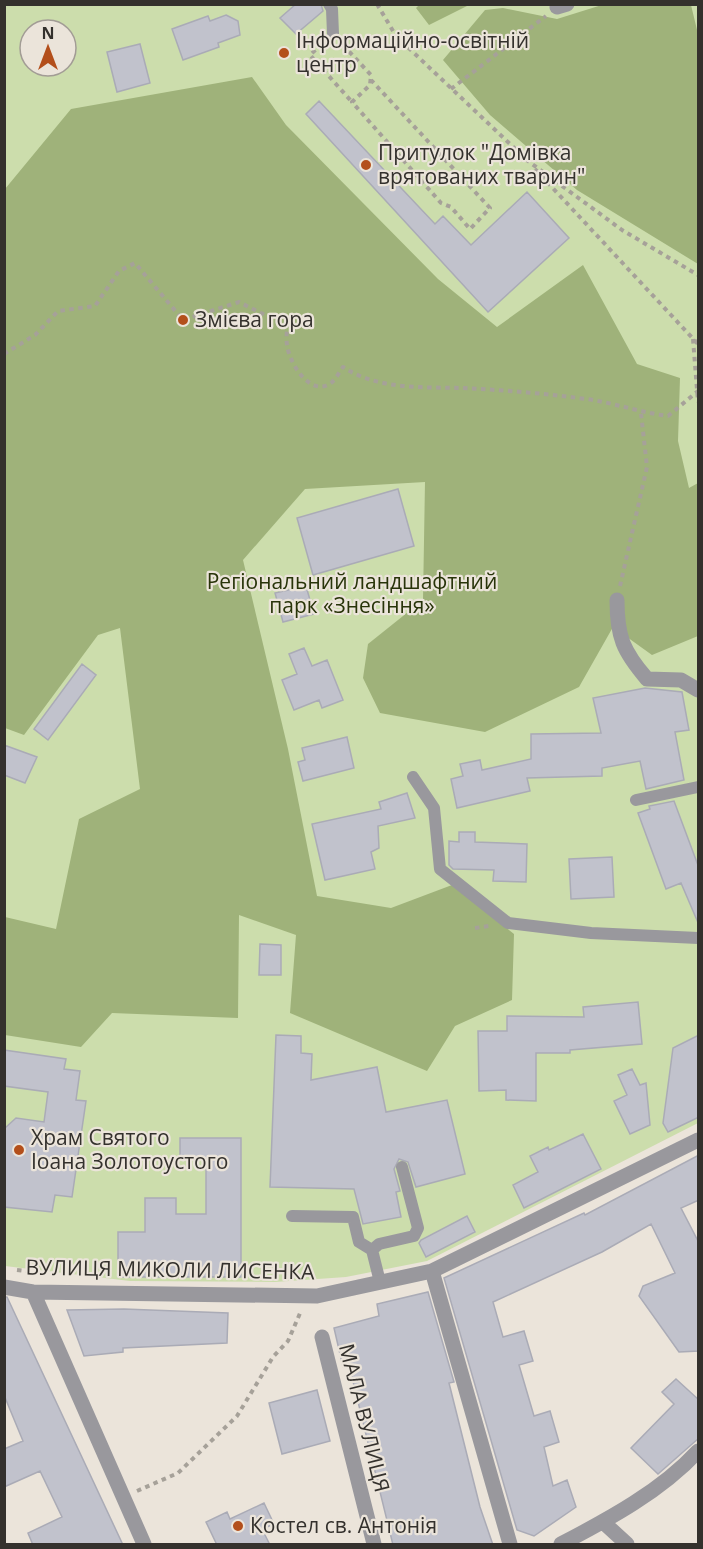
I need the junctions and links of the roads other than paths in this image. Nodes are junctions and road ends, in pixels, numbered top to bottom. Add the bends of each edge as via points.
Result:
1 (329, 4) edge
2 (333, 34) road end
3 (617, 600) road end
4 (699, 690) edge
5 (413, 777) dead end
6 (699, 787) edge
7 (636, 800) dead end
8 (699, 938) edge
9 (699, 1140) edge
10 (402, 1167) dead end
11 (292, 1216) dead end
12 (372, 1250) junction
13 (432, 1271) junction
14 (380, 1282) junction
15 (4, 1287) edge
16 (33, 1292) junction
17 (322, 1337) dead end
18 (699, 1451) edge
19 (603, 1522) junction
20 (144, 1545) edge
21 (374, 1545) edge
22 (510, 1545) edge
23 (561, 1545) edge
24 (627, 1545) edge

1 - 2 lane
3 - 4 street via 618,633 628,657 647,679 681,680
5 - 8 lane via 434,808 440,868 508,923 591,933
6 - 7 lane
9 - 13 street, ВУЛИЦЯ МИКОЛИ ЛИСЕНКА
10 - 12 lane via 418,1228 414,1236 379,1244
11 - 12 lane via 353,1217 359,1242
12 - 14 lane
13 - 14 street, ВУЛИЦЯ МИКОЛИ ЛИСЕНКА
13 - 22 street
14 - 16 street, ВУЛИЦЯ МИКОЛИ ЛИСЕНКА via 317,1296
15 - 16 street, ВУЛИЦЯ МИКОЛИ ЛИСЕНКА
16 - 20 street
17 - 21 street, МАЛА ВУЛИЦЯ
18 - 19 street via 681,1470
19 - 23 street
19 - 24 street

